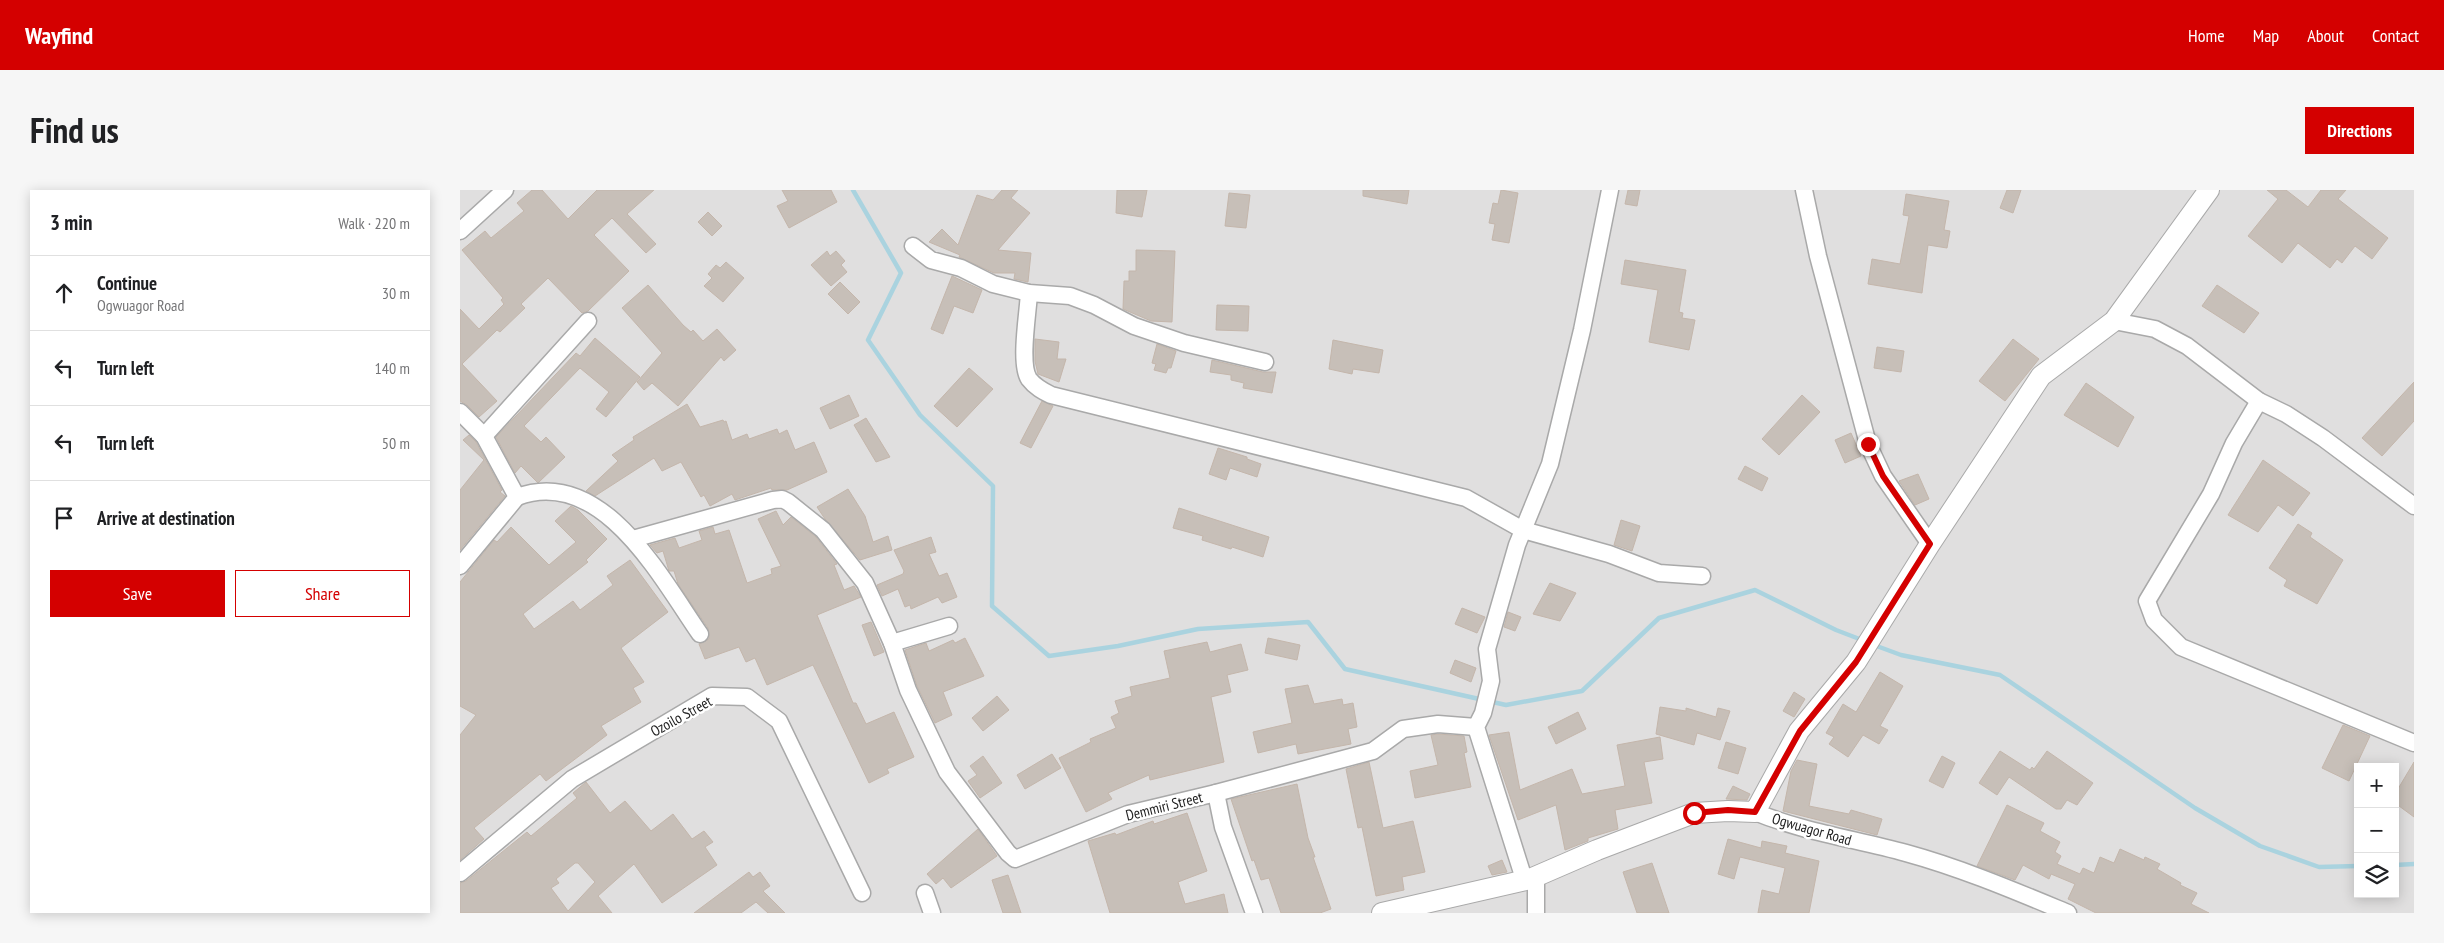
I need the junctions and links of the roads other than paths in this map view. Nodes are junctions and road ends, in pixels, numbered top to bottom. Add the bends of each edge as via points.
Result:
1 (505, 190) edge
2 (1610, 190) edge
3 (1804, 190) edge
4 (2209, 190) edge
5 (460, 231) edge
6 (914, 246) dead end
7 (1029, 293) junction
8 (588, 321) dead end
9 (2114, 321) junction
10 (1265, 362) dead end
11 (2259, 401) junction
12 (460, 412) edge
13 (484, 436) junction
14 (518, 497) junction
15 (2414, 506) edge
16 (1523, 530) junction
17 (633, 539) junction
18 (1930, 544) junction
19 (460, 566) edge
20 (1702, 576) dead end
21 (950, 626) dead end
22 (700, 634) dead end
23 (892, 643) junction
24 (1476, 727) junction
25 (2414, 743) edge
26 (1216, 793) junction
27 (1755, 812) junction
28 (460, 873) edge
29 (1530, 878) junction
30 (862, 893) dead end
31 (925, 893) dead end
32 (932, 913) edge
33 (1254, 913) edge
34 (1382, 913) edge
35 (1536, 913) edge
36 (2068, 913) edge

1 - 5 street
2 - 16 street via 1582,330 1550,464
3 - 18 street via 1820,264 1868,444 1883,476
4 - 9 street
6 - 7 street via 932,260 961,268 993,284
7 - 10 street via 1070,296 1134,326 1184,344
7 - 16 street via 1027,374 1039,388 1051,395 1466,498
8 - 13 street
9 - 11 street via 2155,329 2187,346
9 - 18 street via 2041,376
11 - 15 street via 2323,438
11 - 25 street via 2234,443 2211,494 2147,600 2154,620 2181,647
12 - 13 street
13 - 14 street
14 - 17 street via 548,491 576,496 612,518
14 - 19 street
16 - 20 street via 1609,554 1659,573
16 - 24 street via 1487,649 1491,681
17 - 22 street
17 - 23 street via 782,499 822,530 865,583
18 - 27 street via 1856,662 1800,731
21 - 23 street
23 - 26 street, Demmiri Street via 908,690 947,772 1015,859 1128,814
24 - 26 street via 1438,724 1403,729 1373,751
24 - 29 street
26 - 33 street, Demmiri Street via 1223,827
27 - 29 street, Ogwuagor Road via 1694,813
27 - 36 street, Ogwuagor Road via 1782,823 1907,853 2014,890
28 - 30 street, Ozoilo Street via 572,779 712,696 747,697 779,721
29 - 34 street, Ogwuagor Road
29 - 35 street
31 - 32 street

